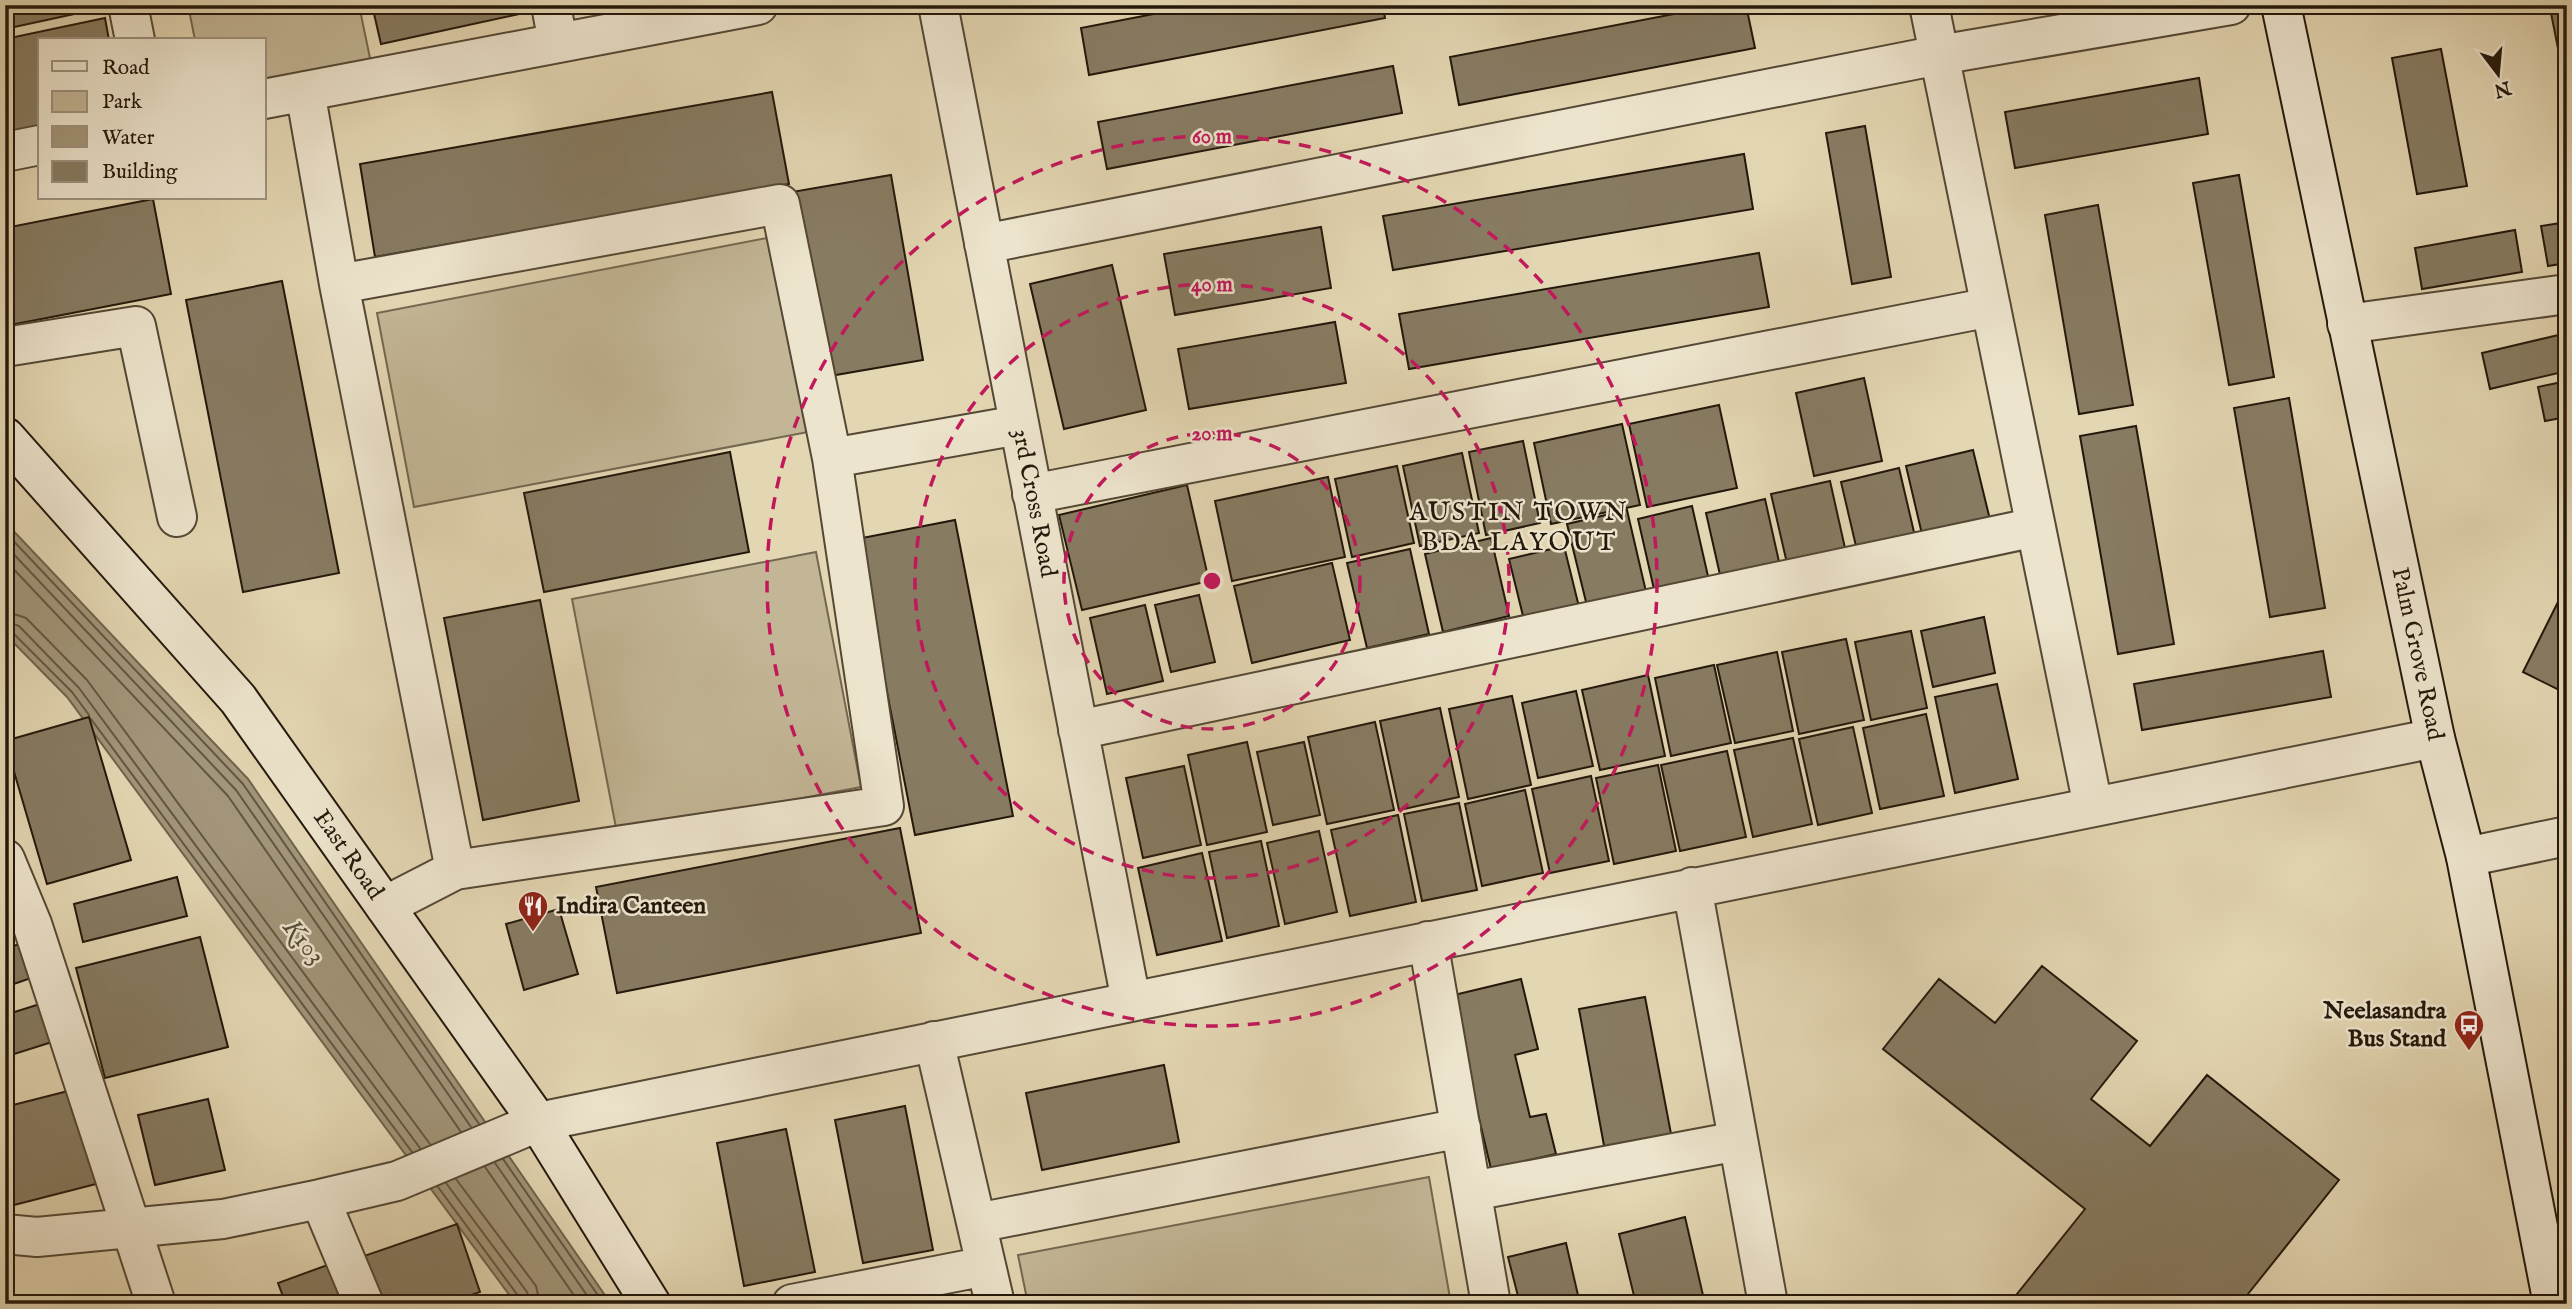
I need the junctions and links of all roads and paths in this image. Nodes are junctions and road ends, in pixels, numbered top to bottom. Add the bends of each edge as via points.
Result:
1 (128, 5) edge
2 (551, 5) edge
3 (938, 5) edge
4 (1929, 5) edge
5 (2231, 5) edge
6 (2281, 5) edge
7 (740, 7) edge
8 (135, 38) edge
9 (558, 43) junction
10 (1939, 55) junction
11 (305, 91) junction
12 (266, 99) edge
13 (38, 145) edge
14 (5, 152) edge
15 (984, 244) junction
16 (339, 284) junction
17 (2567, 294) edge
18 (1991, 307) junction
19 (2347, 324) junction
20 (5, 346) edge
21 (1019, 425) junction
22 (5, 437) edge
23 (832, 458) junction
24 (1032, 494) junction
25 (177, 517) dead end
26 (2036, 527) junction
27 (1078, 730) junction
28 (2435, 738) junction
29 (2093, 806) junction
30 (2567, 836) edge
31 (2466, 857) junction
32 (5, 859) edge
33 (455, 870) junction
34 (1692, 887) junction
35 (385, 906) junction
36 (19, 931) edge
37 (1428, 941) junction
38 (1131, 1001) junction
39 (934, 1041) junction
40 (538, 1122) junction
41 (1461, 1128) junction
42 (1738, 1142) junction
43 (1472, 1191) junction
44 (320, 1199) junction
45 (977, 1223) junction
46 (131, 1229) junction
47 (5, 1234) edge
48 (986, 1266) junction
49 (156, 1304) edge
50 (364, 1304) edge
51 (651, 1304) edge
52 (792, 1304) edge
53 (995, 1304) edge
54 (1491, 1304) edge
55 (1768, 1304) edge
56 (2553, 1304) edge

1 - 8 street
2 - 9 street
3 - 15 street, 3rd Cross Road
4 - 10 street
5 - 10 street
6 - 19 street, Palm Grove Road
7 - 9 street
9 - 11 street
10 - 15 street
10 - 18 street
11 - 12 street
11 - 16 street
13 - 14 street
15 - 21 street, 3rd Cross Road
16 - 23 street via 780,204
16 - 33 street
17 - 19 street
18 - 24 street
18 - 26 street
19 - 28 street, Palm Grove Road
20 - 25 street via 136,326
21 - 23 street
21 - 24 street, 3rd Cross Road
22 - 35 street, East Road via 238,699
23 - 33 street via 884,806
24 - 27 street, 3rd Cross Road
26 - 27 street
26 - 29 street
27 - 38 street, 3rd Cross Road
28 - 29 street
28 - 31 street, Palm Grove Road
29 - 34 street
30 - 31 street
31 - 56 street, Palm Grove Road
32 - 36 street
33 - 35 street
34 - 37 street
34 - 42 street
35 - 40 street, East Road
36 - 46 street
37 - 38 street
37 - 41 street
38 - 39 street
39 - 40 street
39 - 45 street
40 - 44 street via 397,1181
40 - 51 street, East Road
41 - 43 street
41 - 45 street
42 - 43 street
42 - 55 street
43 - 54 street
44 - 46 street via 223,1219
44 - 50 street
45 - 48 street
46 - 47 street via 37,1237
46 - 49 street
48 - 52 street
48 - 53 street

